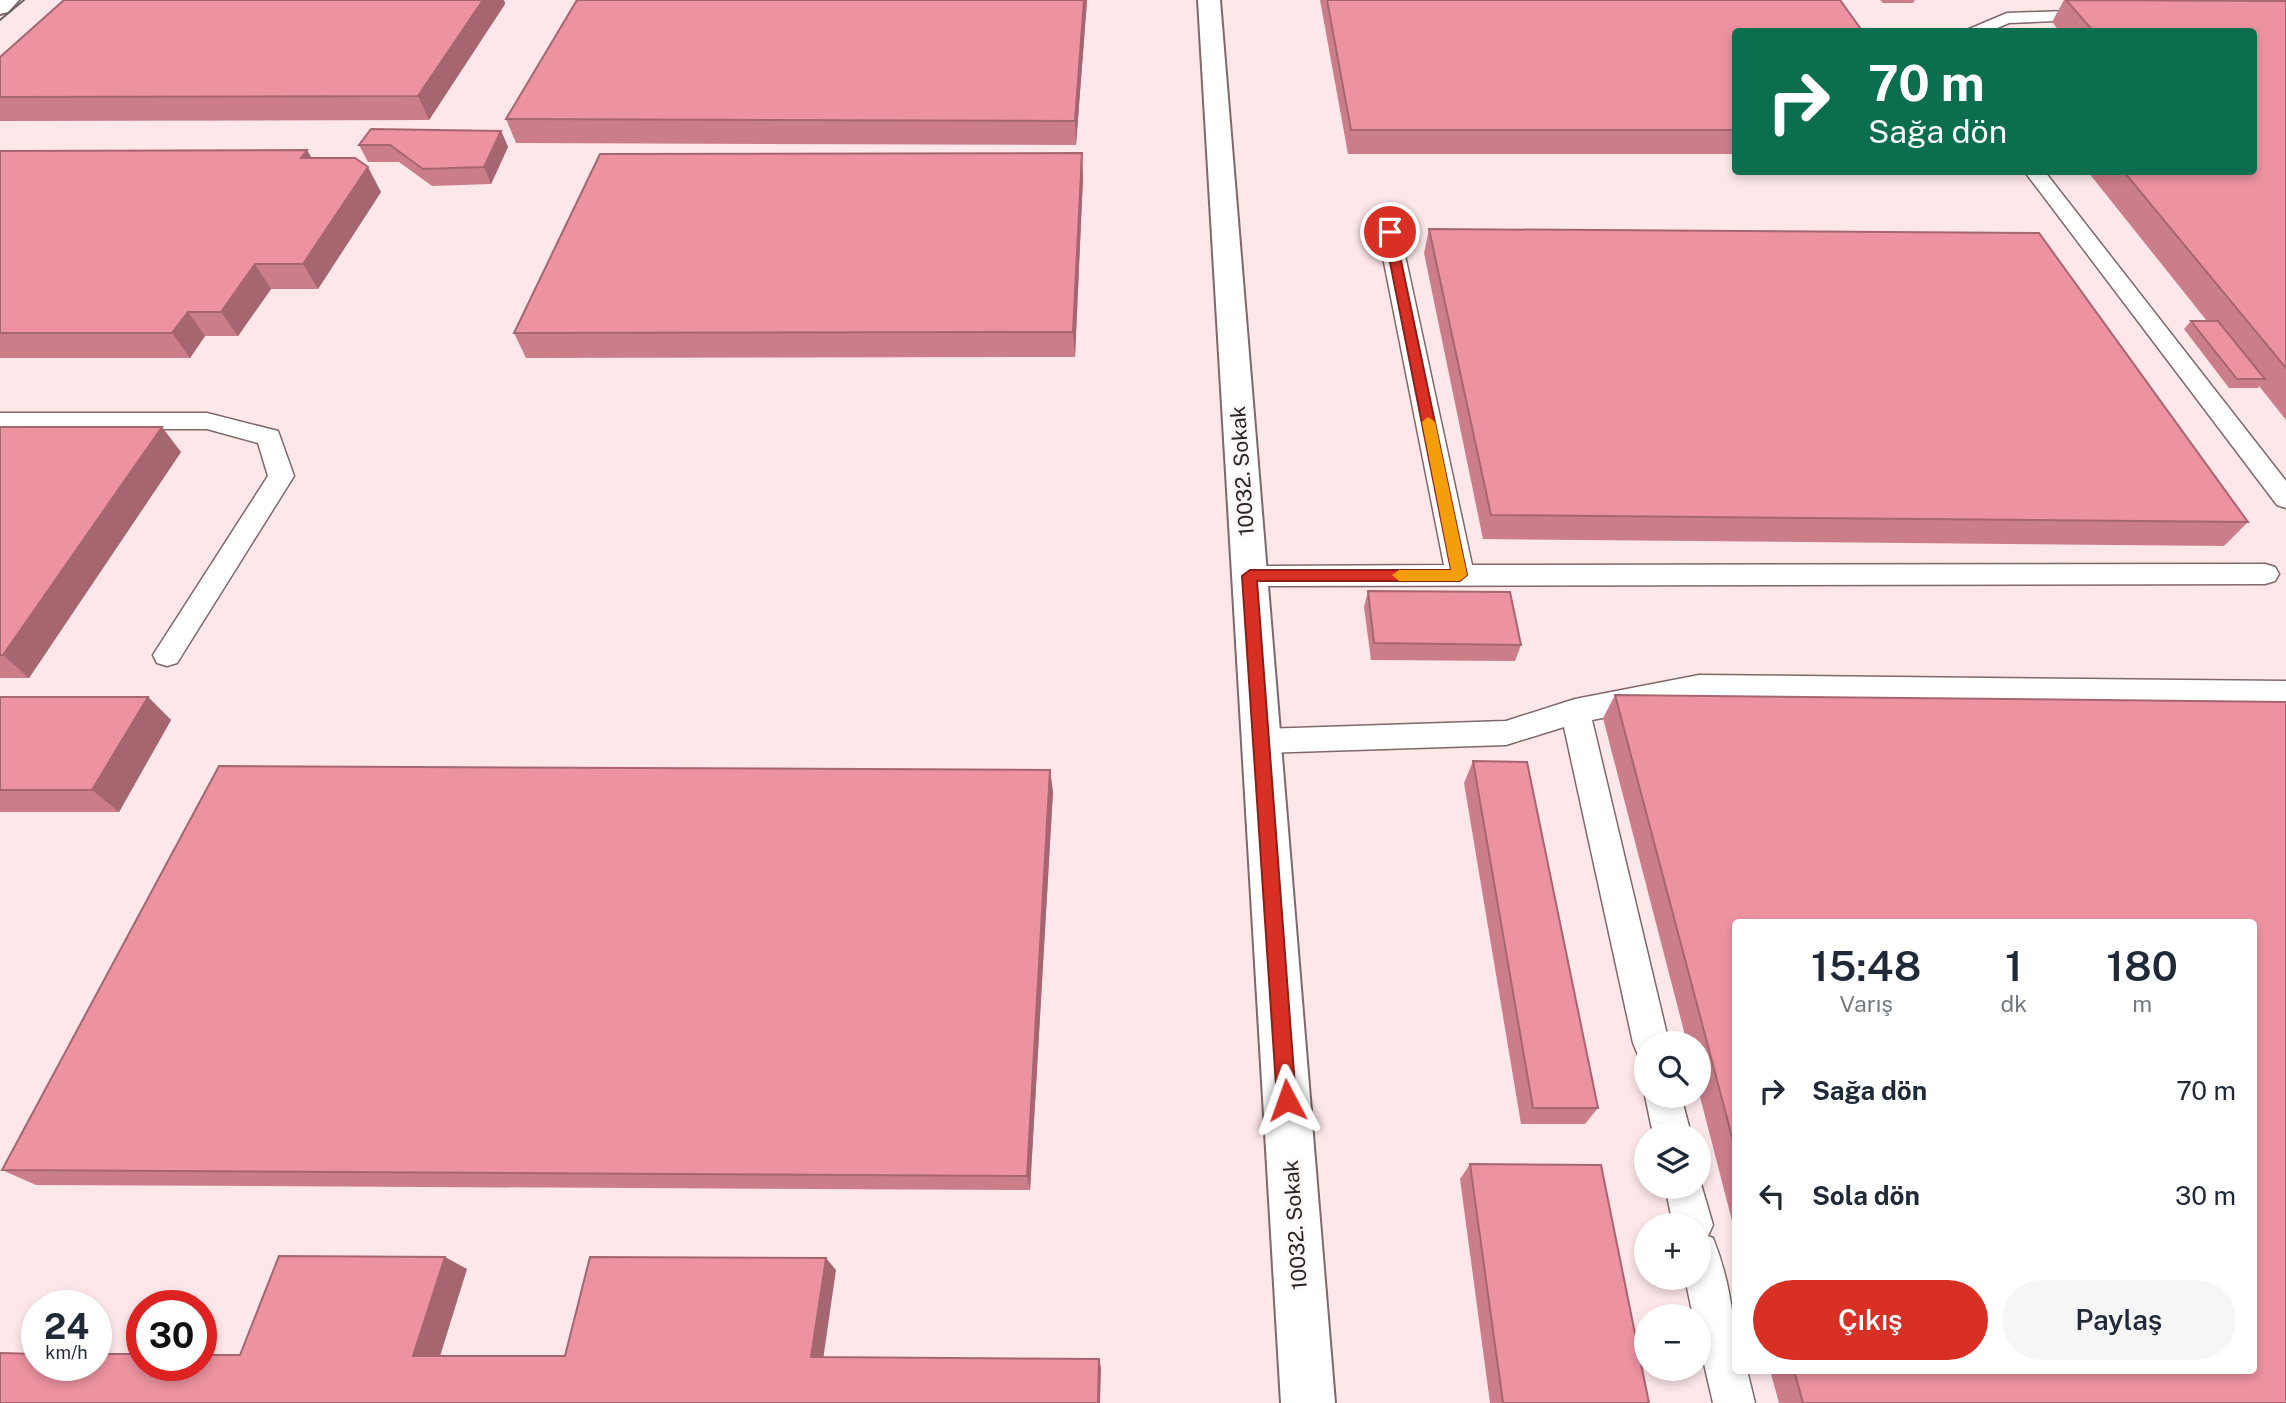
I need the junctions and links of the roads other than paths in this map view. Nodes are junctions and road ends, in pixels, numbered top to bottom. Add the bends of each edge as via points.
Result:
1 (8, 0) edge
2 (1209, 0) edge
3 (0, 7) edge
4 (2119, 16) edge
5 (1979, 28) edge
6 (2037, 175) edge
7 (1390, 232) dead end
8 (0, 421) edge
9 (2286, 499) edge
10 (2265, 574) dead end
11 (1460, 575) junction
12 (1250, 576) junction
13 (167, 655) dead end
14 (2286, 694) edge
15 (1575, 711) junction
16 (1261, 741) junction
17 (1648, 1031) edge
18 (1708, 1290) edge
19 (1308, 1403) edge
20 (1734, 1403) edge

1 - 3 street
2 - 12 street, 10032. Sokak
4 - 5 lane via 2027,16
6 - 9 lane
7 - 11 lane
8 - 13 lane via 207,421 269,438 281,476
10 - 11 lane
11 - 12 lane
12 - 16 street, 10032. Sokak
14 - 15 lane via 1699,687
15 - 16 lane via 1506,733
15 - 17 lane
16 - 19 street, 10032. Sokak
18 - 20 lane

